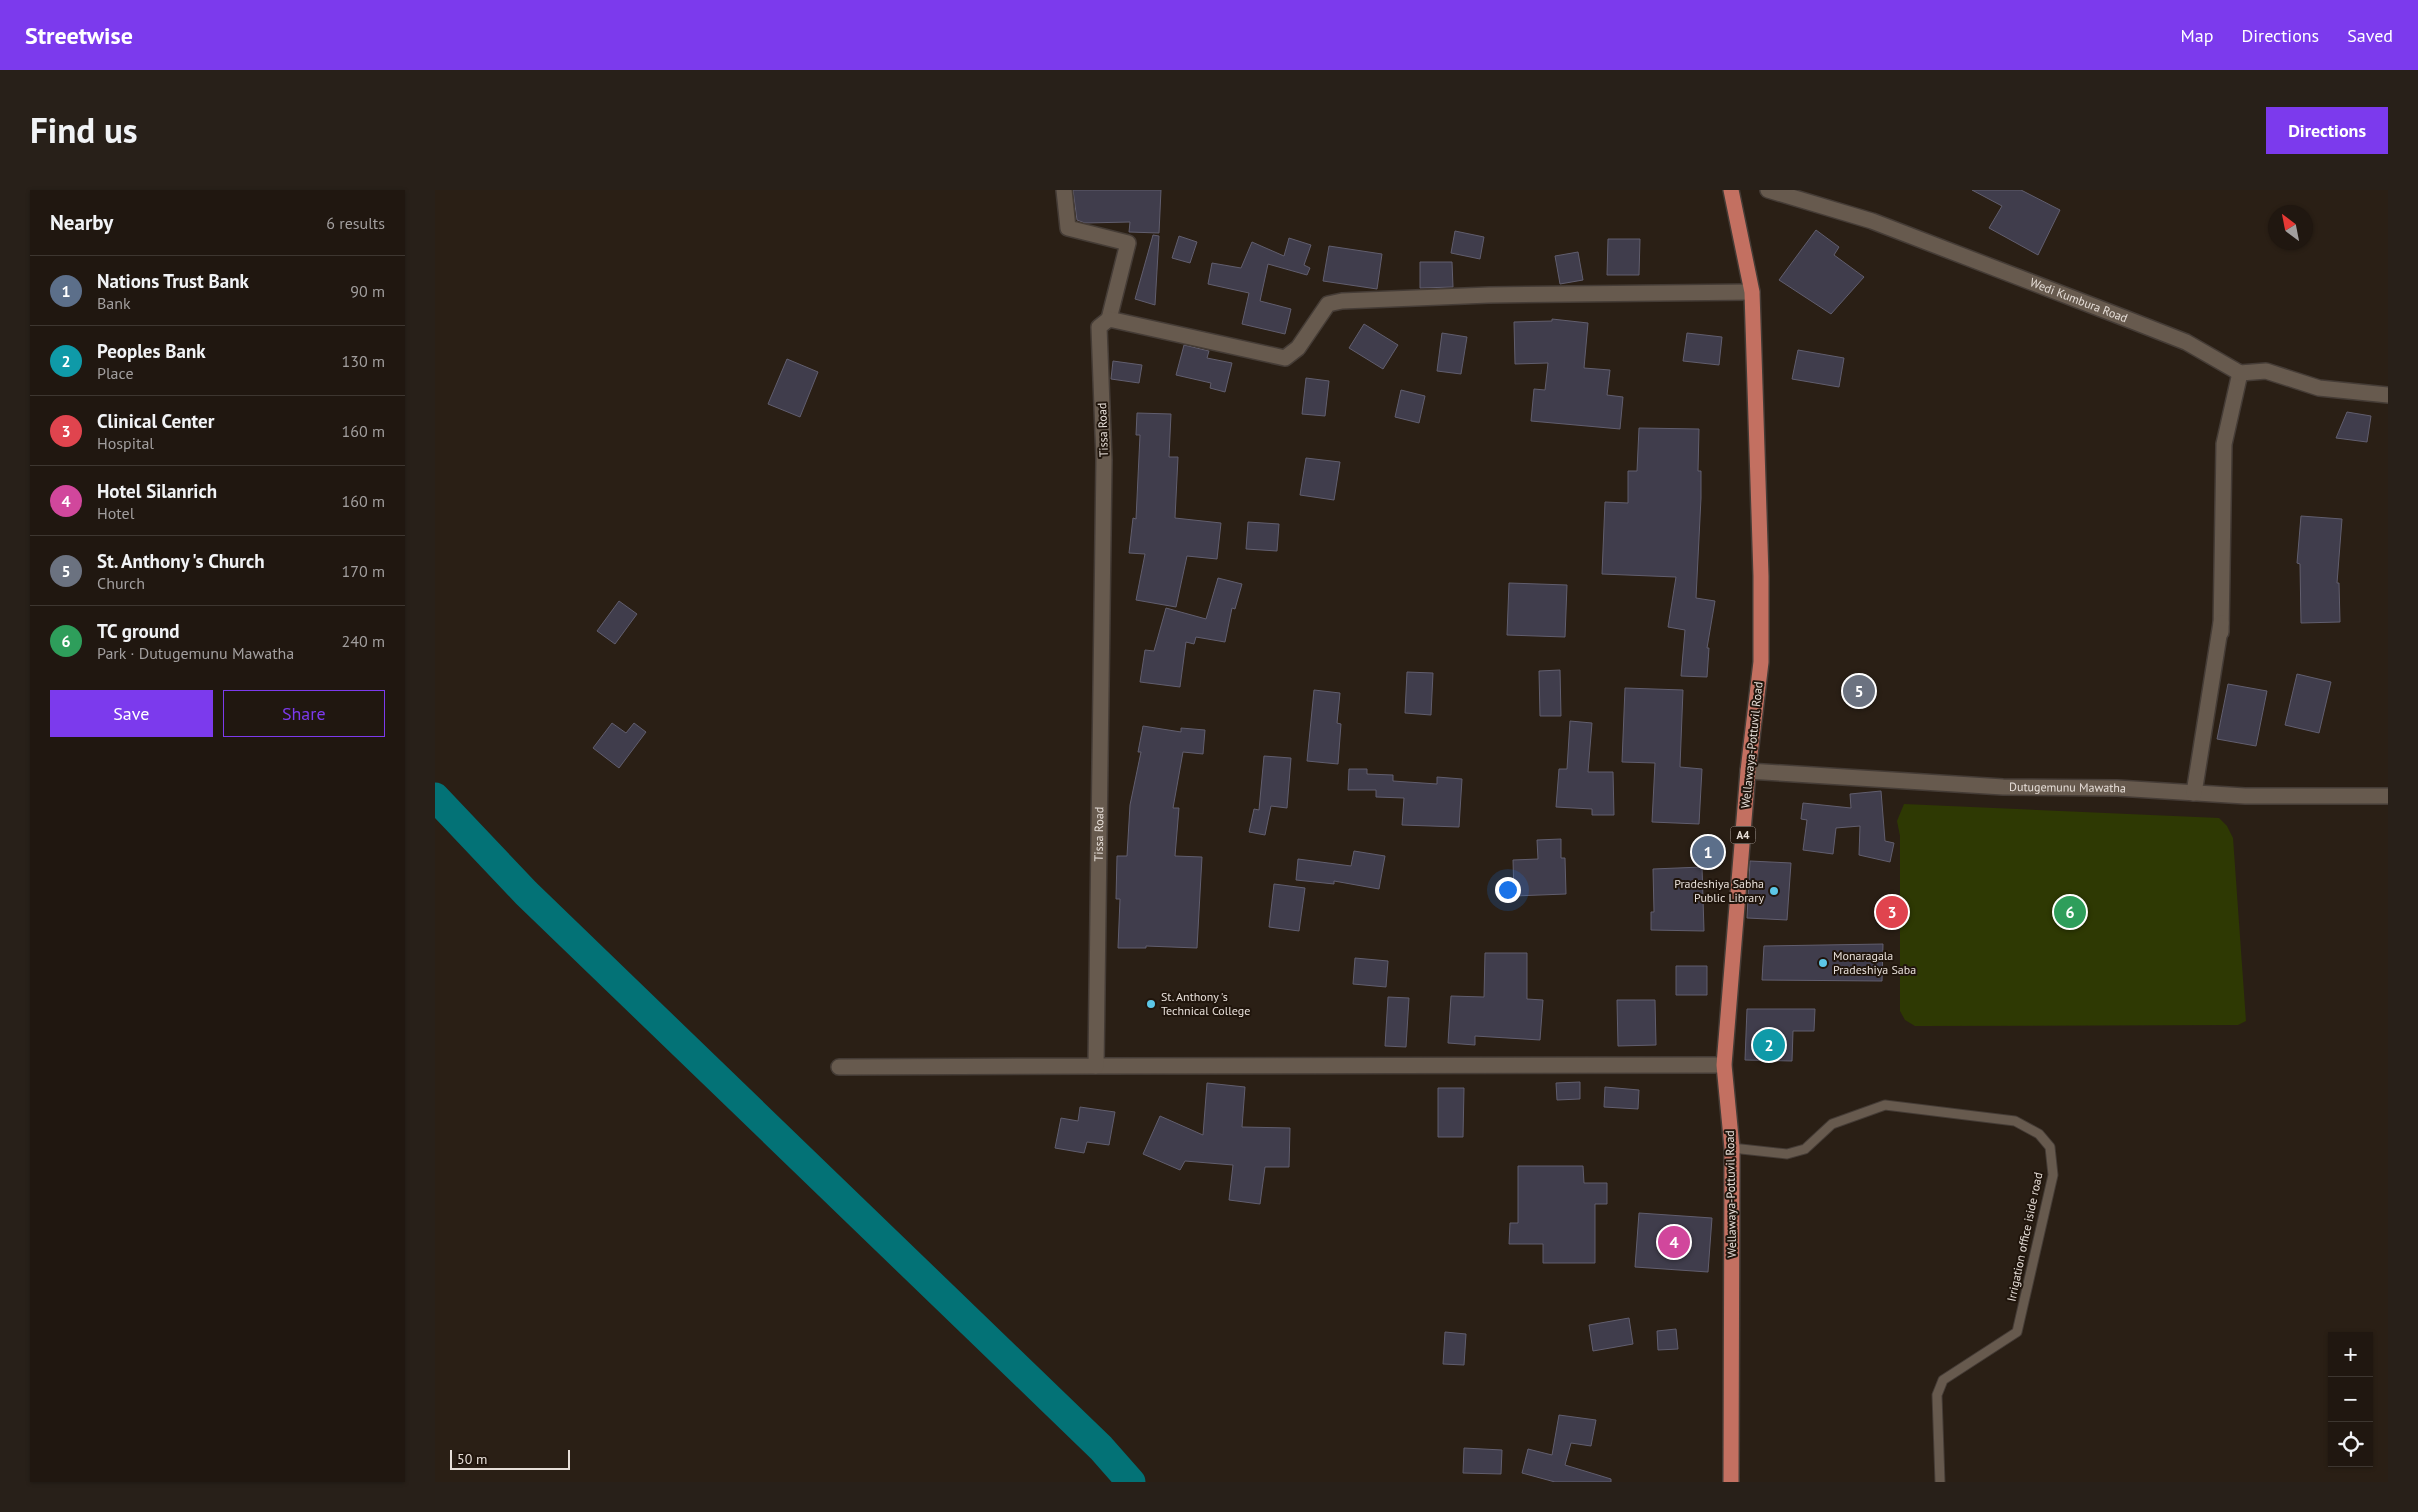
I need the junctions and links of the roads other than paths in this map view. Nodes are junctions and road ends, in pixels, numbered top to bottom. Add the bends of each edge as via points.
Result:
1 (1064, 190) edge
2 (1731, 190) edge
3 (1769, 190) edge
4 (1752, 292) junction
5 (1109, 319) junction
6 (2240, 373) junction
7 (2388, 395) edge
8 (1748, 771) junction
9 (2194, 793) junction
10 (2388, 796) edge
11 (1724, 1065) junction
12 (1096, 1066) junction
13 (839, 1067) dead end
14 (1732, 1148) junction
15 (1731, 1482) edge
16 (1940, 1482) edge

1 - 5 street via 1068,228 1128,242
2 - 4 highway, Wellawaya-Pottuvil Road / A4
3 - 6 street, Wedi Kumbura Road via 1872,221 2122,316 2185,342
4 - 5 street via 1489,295 1342,301 1328,304 1298,348 1285,358
4 - 8 highway, Wellawaya-Pottuvil Road / A4 via 1761,662
5 - 12 street, Tissa Road via 1099,327 1104,460
6 - 7 street via 2266,371 2319,388
6 - 9 street via 2224,444 2222,626
8 - 9 street, Dutugemunu Mawatha via 2003,787 2117,788
8 - 11 highway, Wellawaya-Pottuvil Road / A4
9 - 10 street, Dutugemunu Mawatha
11 - 12 street
11 - 14 highway, Wellawaya-Pottuvil Road / A4
12 - 13 street
14 - 15 highway, Wellawaya-Pottuvil Road / A4
14 - 16 lane, Irrigation office iside road via 1787,1154 1805,1149 1832,1124 1885,1105 2015,1121 2039,1134 2050,1147 2053,1175 2017,1332 1943,1380 1937,1395

